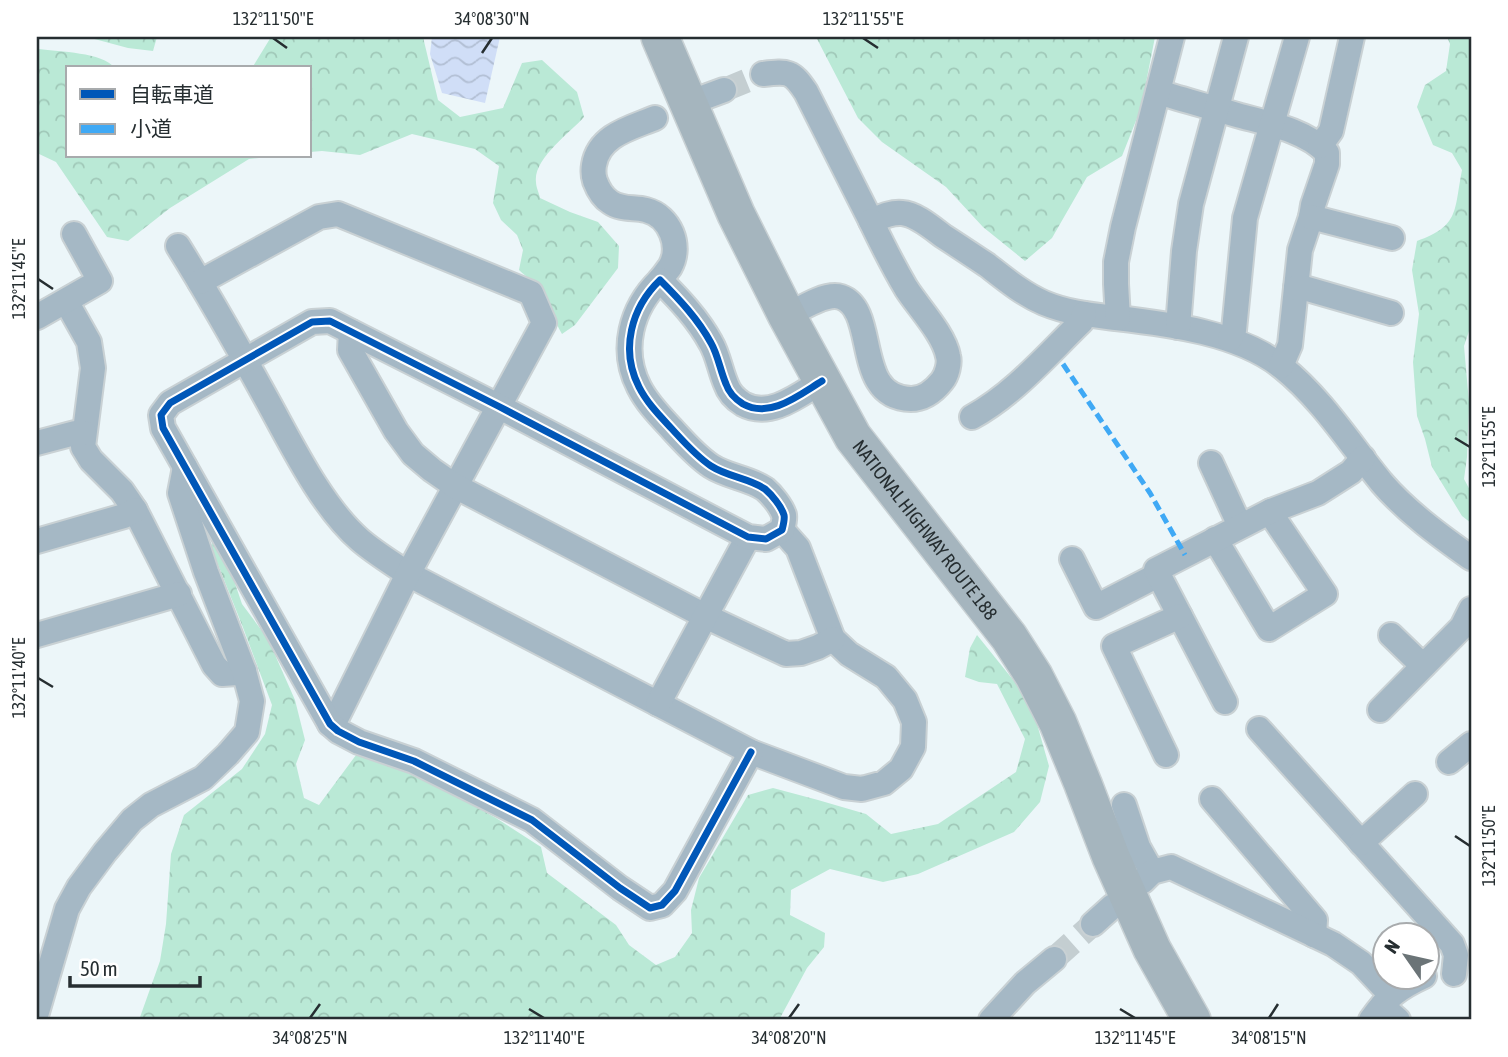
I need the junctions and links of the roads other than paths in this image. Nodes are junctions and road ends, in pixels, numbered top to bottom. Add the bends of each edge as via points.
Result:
1 (660, 37) edge
2 (1172, 37) edge
3 (1236, 37) edge
4 (1297, 37) edge
5 (1352, 37) edge
6 (763, 74) tunnel mouth
7 (1158, 92) junction
8 (1217, 109) junction
9 (655, 118) dead end
10 (1272, 125) junction
11 (1320, 146) junction
12 (1311, 217) junction
13 (871, 221) junction
14 (74, 234) dead end
15 (1392, 238) dead end
16 (177, 246) dead end
17 (660, 279) junction
18 (200, 282) junction
19 (1296, 288) junction
20 (66, 301) junction
21 (1391, 313) dead end
22 (787, 316) junction
23 (37, 317) edge
24 (1082, 318) junction
25 (1118, 318) junction
26 (1178, 327) junction
27 (351, 332) junction
28 (1230, 339) junction
29 (246, 361) junction
30 (1063, 364) dead end
31 (1281, 366) junction
32 (822, 381) junction
33 (498, 405) junction
34 (972, 417) dead end
35 (84, 433) junction
36 (37, 443) edge
37 (1363, 458) junction
38 (1211, 463) dead end
39 (185, 467) junction
40 (455, 486) junction
41 (135, 510) junction
42 (1271, 511) junction
43 (1240, 526) junction
44 (782, 530) junction
45 (748, 537) junction
46 (1214, 539) junction
47 (37, 541) edge
48 (1471, 558) edge
49 (1072, 559) dead end
50 (408, 574) junction
51 (1158, 575) junction
52 (179, 594) junction
53 (1471, 609) edge
54 (705, 616) junction
55 (1180, 616) junction
56 (37, 635) edge
57 (1391, 635) dead end
58 (833, 639) junction
59 (1423, 666) junction
60 (244, 671) junction
61 (1225, 702) dead end
62 (658, 704) junction
63 (1380, 710) dead end
64 (330, 724) junction
65 (1259, 729) dead end
66 (1471, 744) edge
67 (751, 752) junction
68 (1166, 755) dead end
69 (1449, 762) dead end
70 (1415, 794) dead end
71 (1212, 799) dead end
72 (1124, 805) dead end
73 (1361, 843) junction
74 (1113, 906) dead end
75 (1093, 924) tunnel mouth
76 (1314, 935) junction
77 (1054, 959) tunnel mouth
78 (1463, 974) edge
79 (1442, 975) edge
80 (1400, 990) edge
81 (1385, 1010) edge
82 (37, 1012) edge
83 (991, 1020) edge
84 (1192, 1020) edge

1 - 22 highway, NATIONAL HIGHWAY ROUTE 188 via 736,214
2 - 7 street
3 - 8 street
4 - 10 street
5 - 11 street via 1331,131
6 - 13 street via 781,72 795,77
7 - 8 street
7 - 25 street via 1118,250
8 - 10 street
8 - 26 street via 1191,204
9 - 17 street via 604,144 595,158 593,174 597,189 608,201 649,211 666,223 673,236 674,254
10 - 11 street
10 - 28 street via 1245,218
11 - 12 street via 1327,153 1327,164
12 - 15 street
12 - 19 street via 1300,250
13 - 22 street via 906,287 944,341 949,358 945,377 932,393 902,398 882,385 873,372 858,314 852,303 840,296 829,296
13 - 24 street via 891,213 922,221 1011,284
14 - 20 street via 100,281
16 - 18 street
17 - 32 street via 700,324 735,399 749,407 768,409
17 - 44 street via 646,292 629,342 639,386 651,405 712,467 765,489 785,517
18 - 29 street
18 - 33 street via 319,217 338,214 531,293 544,323
19 - 21 street
19 - 31 street via 1290,345
20 - 23 street
20 - 35 street via 89,342 93,368
22 - 32 highway, NATIONAL HIGHWAY ROUTE 188
24 - 25 street
24 - 30 street via 1087,333
24 - 34 street via 1006,395
25 - 26 street
26 - 28 street
27 - 29 street via 330,321 312,322
27 - 33 street
27 - 40 street via 350,350 396,432 413,454
28 - 31 street
29 - 39 street via 170,403 161,415 163,428
29 - 50 street via 304,468 333,510 359,539
31 - 37 street
32 - 84 highway, NATIONAL HIGHWAY ROUTE 188 via 853,437 1034,676 1152,949
33 - 40 street
33 - 45 street
35 - 36 street
35 - 41 street via 83,447 91,460
37 - 42 street via 1351,472 1318,493
37 - 48 street via 1415,515
38 - 43 street
39 - 60 street via 180,493
39 - 64 street
40 - 50 street
40 - 54 street
41 - 47 street
41 - 52 street
42 - 43 street
42 - 46 street via 1325,594 1269,629
43 - 46 street
44 - 45 street via 766,539
44 - 58 street via 798,548
45 - 54 street
46 - 51 street via 1156,570
49 - 51 street via 1096,607
50 - 62 street
50 - 64 street
51 - 55 street
52 - 56 street
52 - 60 street via 214,665 222,674
53 - 59 street via 1461,627
54 - 58 street via 786,654 801,653
54 - 62 street
55 - 61 street
55 - 68 street via 1114,646
57 - 59 street
58 - 67 street via 887,677 905,700 914,722 913,747 901,769 884,783 862,789 844,787
59 - 63 street
60 - 82 street via 252,701 247,732 203,778 150,805 132,820 105,852 67,909
62 - 67 street
64 - 67 street via 359,742 414,761 532,820 650,908 662,905 674,891
65 - 73 street
66 - 69 street
70 - 73 street
71 - 76 street via 1315,920
72 - 76 street via 1147,877 1171,867
73 - 78 street via 1452,944
74 - 75 street
76 - 81 street via 1361,963
77 - 83 street
78 - 79 street
80 - 81 street

